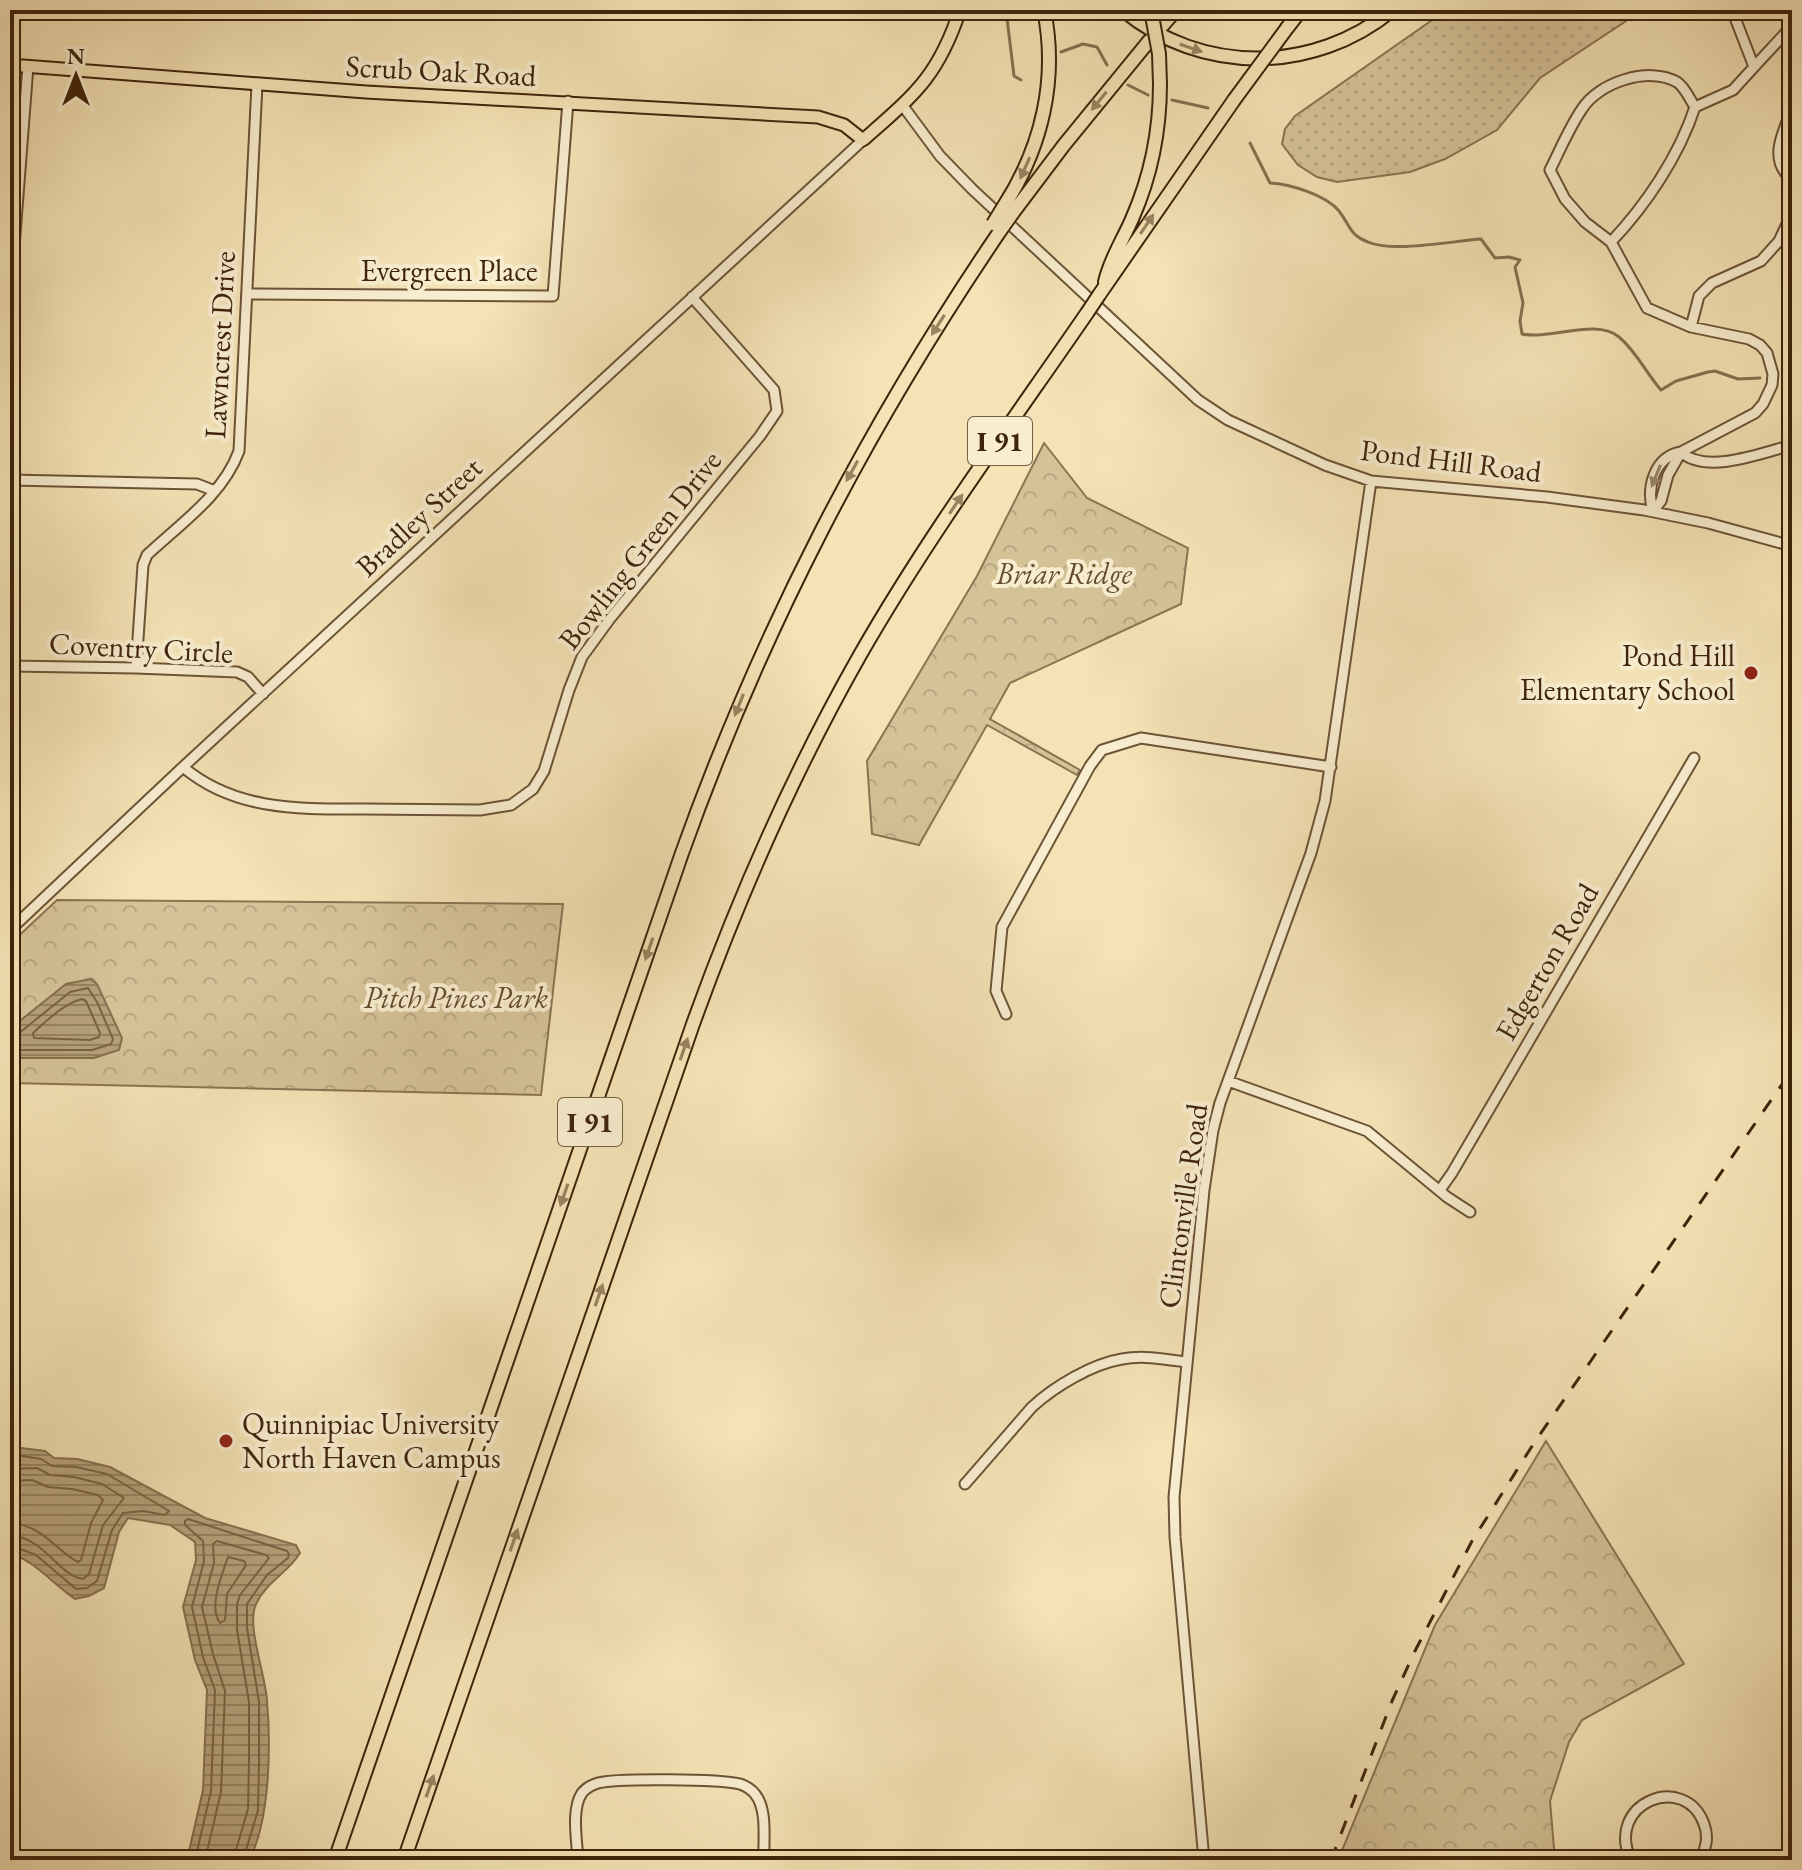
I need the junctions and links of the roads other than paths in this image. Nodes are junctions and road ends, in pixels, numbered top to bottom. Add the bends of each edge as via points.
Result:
1 (960, 10) edge
2 (1044, 10) edge
3 (1123, 10) edge
4 (1151, 10) edge
5 (1176, 10) edge
6 (1301, 10) edge
7 (1392, 10) edge
8 (1732, 10) edge
9 (1792, 26) edge
10 (10, 65) edge
11 (28, 66) junction
12 (1754, 67) junction
13 (257, 84) junction
14 (568, 101) junction
15 (903, 106) junction
16 (1695, 107) junction
17 (1792, 109) edge
18 (863, 140) junction
19 (1792, 172) edge
20 (1008, 210) junction
21 (1792, 213) edge
22 (1611, 242) junction
23 (1101, 292) junction
24 (247, 294) junction
25 (692, 297) junction
26 (10, 299) edge
27 (1691, 327) junction
28 (1792, 445) edge
29 (1681, 452) junction
30 (10, 480) edge
31 (1371, 481) junction
32 (215, 491) junction
33 (1653, 511) junction
34 (1792, 546) edge
35 (10, 666) edge
36 (136, 668) junction
37 (263, 694) junction
38 (1694, 758) dead end
39 (183, 767) junction
40 (1331, 767) junction
41 (10, 930) edge
42 (1006, 1014) dead end
43 (1228, 1081) junction
44 (1440, 1190) junction
45 (1470, 1212) dead end
46 (1186, 1362) junction
47 (965, 1484) dead end
48 (1705, 1858) edge
49 (335, 1860) edge
50 (404, 1860) edge
51 (578, 1860) edge
52 (764, 1860) edge
53 (1204, 1860) edge
54 (1631, 1860) edge

1 - 15 main road via 939,63
2 -> 20 highway via 1050,63 1046,104
3 -> 7 highway via 1187,47 1259,59 1324,49
4 - 23 highway, bridge via 1159,54 1158,126 1149,173
5 -> 20 highway, I 91, bridge
23 -> 6 highway, I 91, bridge
8 - 12 street
9 - 12 street
10 - 11 main road, Scrub Oak Road
11 - 13 main road, Scrub Oak Road
11 - 26 street
12 - 16 street via 1733,90
13 - 14 main road, Scrub Oak Road
13 - 24 street, Lawncrest Drive
14 - 18 main road, Scrub Oak Road via 823,117
14 - 24 street, Evergreen Place via 553,296
15 - 18 main road
15 - 31 street, Pond Hill Road via 959,176 1198,400 1228,420
16 - 22 street via 1654,186
16 - 22 street via 1680,83 1661,77 1612,83 1583,106 1550,170 1565,199
17 - 19 street via 1777,151 1784,172
18 - 25 street, Bradley Street
20 -> 49 highway, I 91, bridge via 837,497 726,735
21 - 27 street via 1779,241 1761,261 1712,283 1699,296
22 - 27 street via 1647,308
50 -> 23 highway, I 91, bridge via 693,1024 763,845 875,629
24 - 32 street, Lawncrest Drive via 239,451
25 - 37 street, Bradley Street
25 - 39 street, Bowling Green Drive via 774,390 777,411 582,657 544,771 533,789 511,805 480,810 290,809 237,796 204,783
27 - 29 street via 1760,345 1771,363 1772,385 1755,413
28 - 29 street via 1714,462 1691,460
29 - 33 street
30 - 32 street via 197,484
31 - 33 street, Pond Hill Road
31 - 40 street, Clintonville Road
32 - 36 street, Lawncrest Drive via 147,555
33 - 34 street, Pond Hill Road
35 - 36 street, Coventry Circle
36 - 37 street, Coventry Circle via 237,672
37 - 39 street, Bradley Street
38 - 44 street, Edgerton Road
39 - 41 street, Bradley Street
40 - 42 street via 1141,738 1102,750 1002,927 996,991
40 - 43 street, Clintonville Road via 1311,853
43 - 44 street via 1367,1131
43 - 46 street, Clintonville Road via 1208,1160
44 - 45 street
46 - 47 street via 1123,1359 1076,1378 1032,1407
46 - 53 street, Clintonville Road via 1175,1524
48 - 54 street via 1702,1817 1669,1797 1643,1803 1634,1812 1625,1836
51 - 52 street via 580,1796 589,1786 607,1781 747,1787 760,1803

